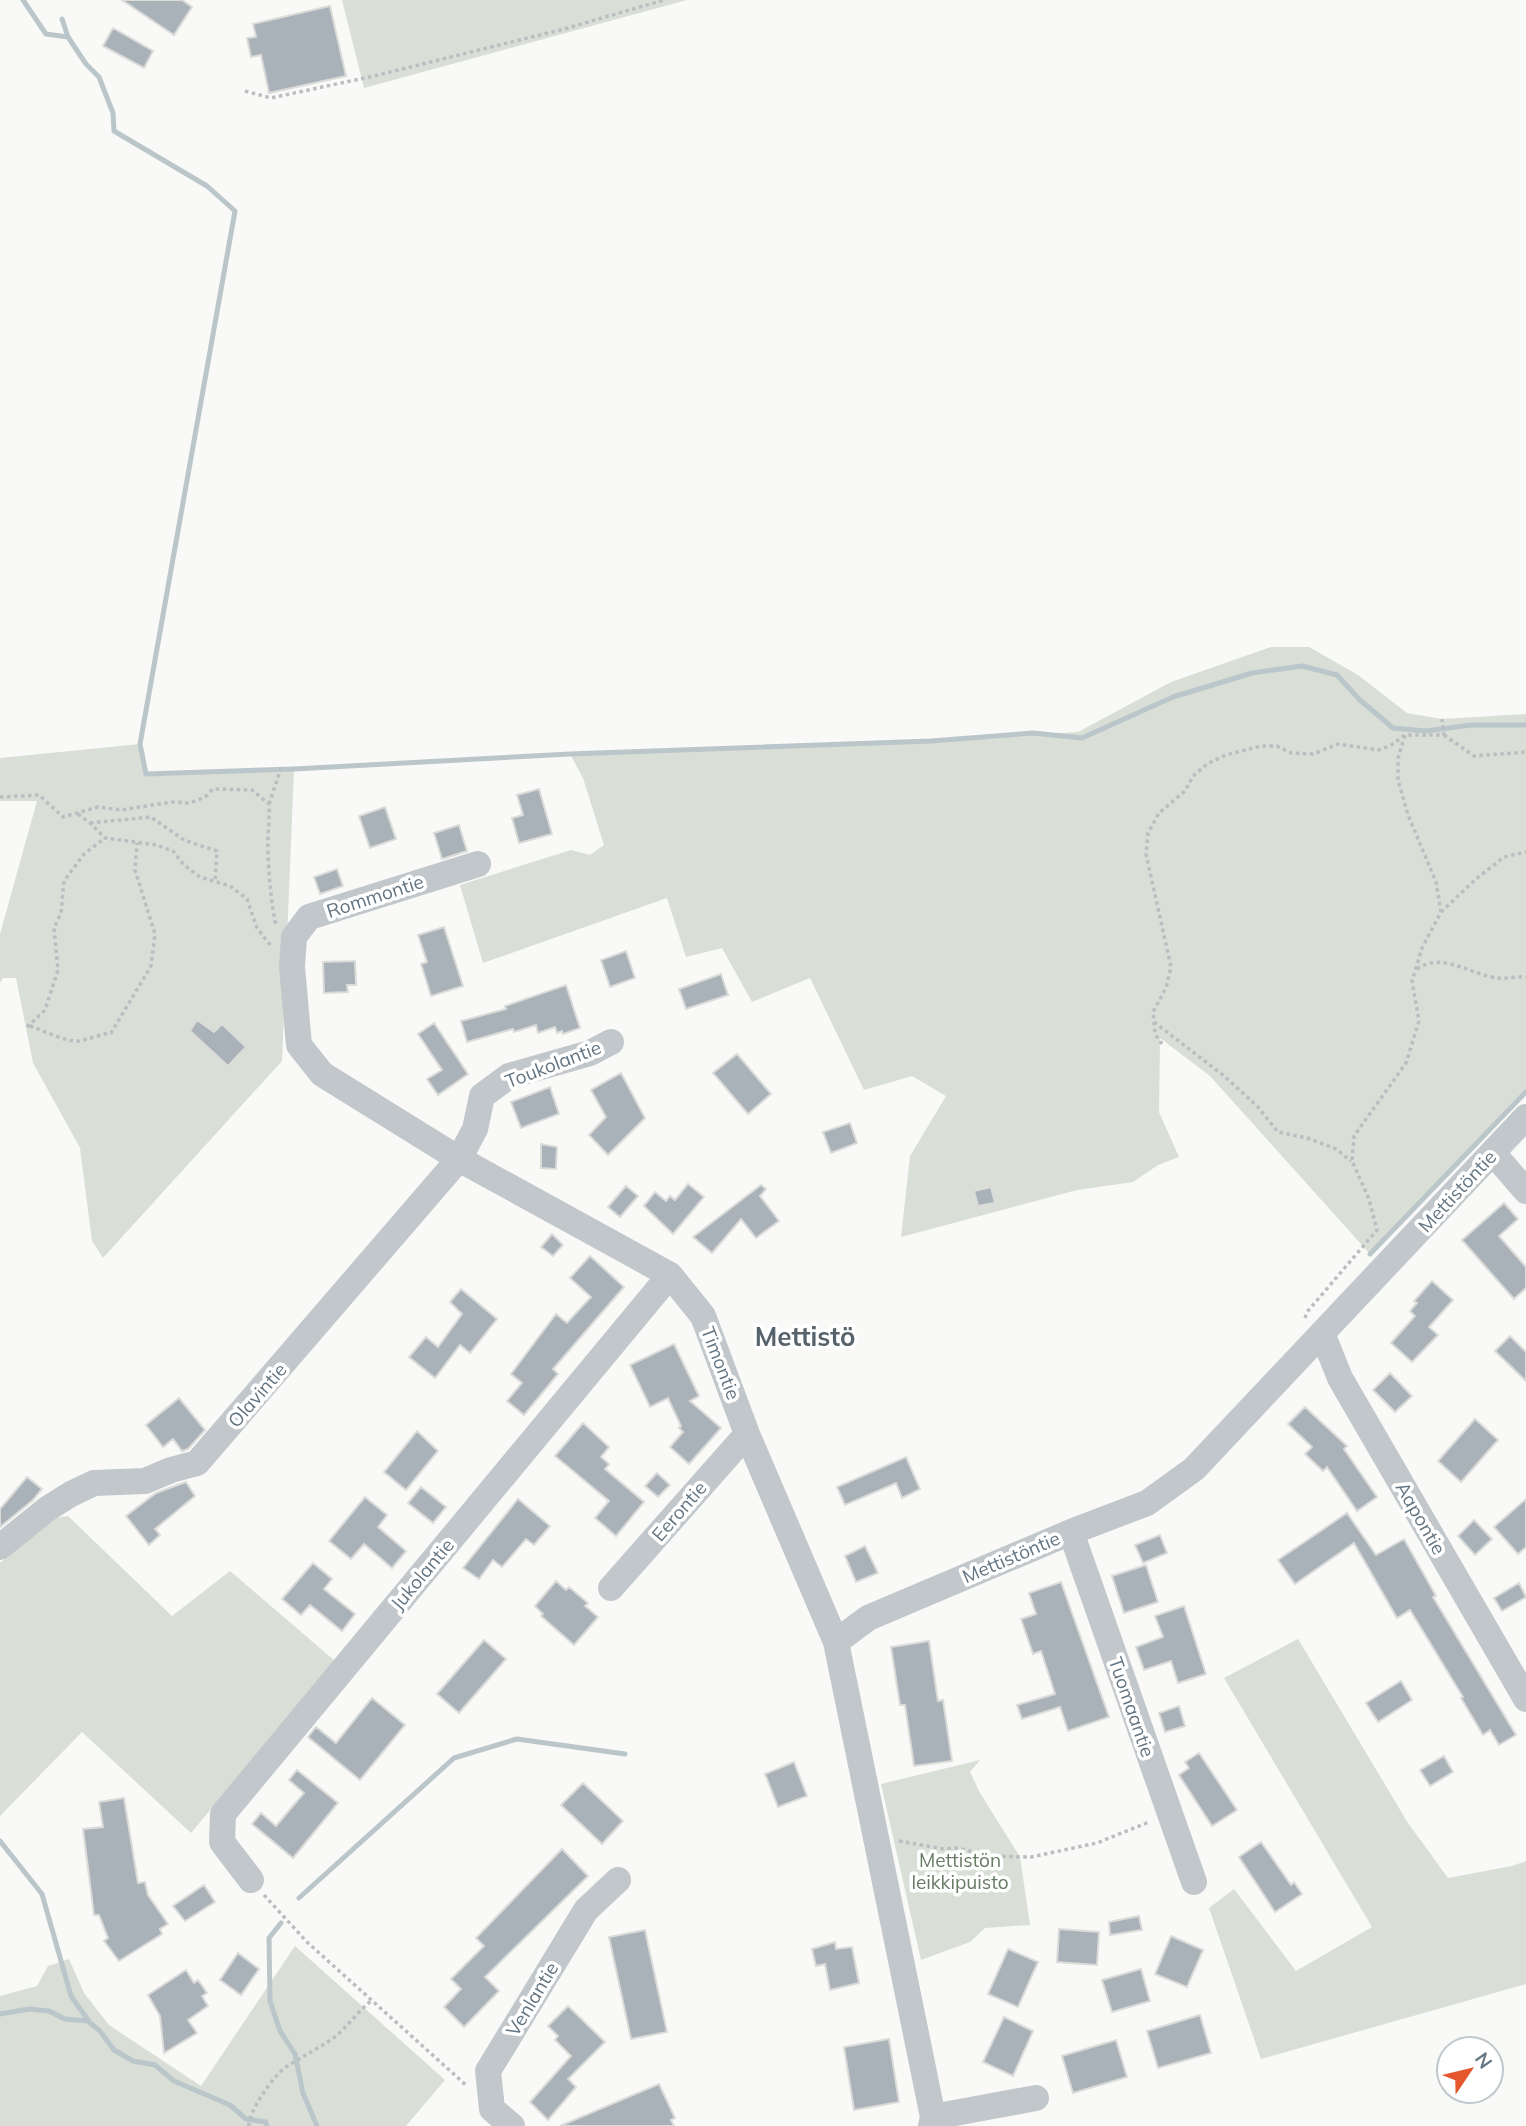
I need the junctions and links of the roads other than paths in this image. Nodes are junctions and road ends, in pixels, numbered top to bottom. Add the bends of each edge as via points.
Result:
1 (478, 864) dead end
2 (611, 1042) dead end
3 (1526, 1117) edge
4 (1493, 1153) junction
5 (460, 1159) junction
6 (1526, 1191) edge
7 (670, 1275) junction
8 (1319, 1336) junction
9 (747, 1434) junction
10 (1071, 1532) junction
11 (0, 1547) edge
12 (611, 1588) dead end
13 (836, 1642) junction
14 (1526, 1699) edge
15 (251, 1880) road end
16 (618, 1880) dead end
17 (1194, 1882) dead end
18 (1036, 2098) dead end
19 (502, 2117) edge
20 (932, 2122) edge

1 - 5 street, Rommontie via 309,917 293,937 299,1045 322,1074
2 - 5 street, Toukolantie via 590,1053 509,1076 482,1096 475,1129
3 - 4 street, Mettistöntie
4 - 6 street
4 - 8 street, Mettistöntie
5 - 7 street, Timontie
5 - 11 street, Olavintie via 197,1464 145,1481 94,1483 47,1509
7 - 9 street, Timontie via 703,1316
7 - 15 street, Jukolantie via 223,1814 222,1842
8 - 10 street, Mettistöntie via 1194,1469 1147,1503
8 - 14 street, Aapontie
9 - 12 street, Eerontie
9 - 13 street, Timontie
10 - 13 street, Mettistöntie via 868,1618
10 - 17 street, Tuomaantie
13 - 20 street
16 - 19 street, Venlantie via 586,1910 488,2071
18 - 20 street

